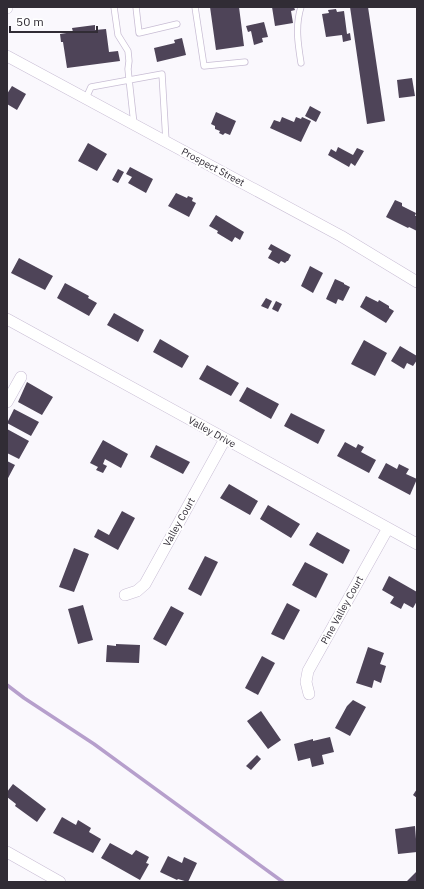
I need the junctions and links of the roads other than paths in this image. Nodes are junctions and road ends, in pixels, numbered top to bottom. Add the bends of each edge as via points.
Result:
1 (114, 7) edge
2 (136, 7) edge
3 (195, 7) edge
4 (301, 7) edge
5 (177, 24) dead end
6 (7, 56) edge
7 (245, 62) dead end
8 (301, 64) dead end
9 (129, 79) junction
10 (86, 98) junction
11 (134, 124) junction
12 (166, 141) junction
13 (417, 282) edge
14 (7, 319) edge
15 (21, 377) dead end
16 (7, 402) edge
17 (225, 439) junction
18 (388, 528) junction
19 (417, 544) edge
20 (126, 596) dead end
21 (309, 694) dead end
22 (7, 852) edge
23 (60, 882) edge

1 - 9 lane via 118,35 128,51
2 - 5 lane via 139,33
3 - 7 lane via 204,66
4 - 8 lane via 297,36
6 - 10 street, Prospect Street
9 - 10 lane via 91,87
9 - 11 lane
9 - 12 lane via 162,74
10 - 11 street, Prospect Street
11 - 12 street, Prospect Street
12 - 13 street, Prospect Street via 341,236
14 - 17 street, Valley Drive
15 - 16 street
17 - 18 street, Valley Drive
17 - 20 street, Valley Court via 145,584 138,591
18 - 19 street, Valley Drive
18 - 21 street, Pine Valley Court via 308,671 306,682
22 - 23 street

